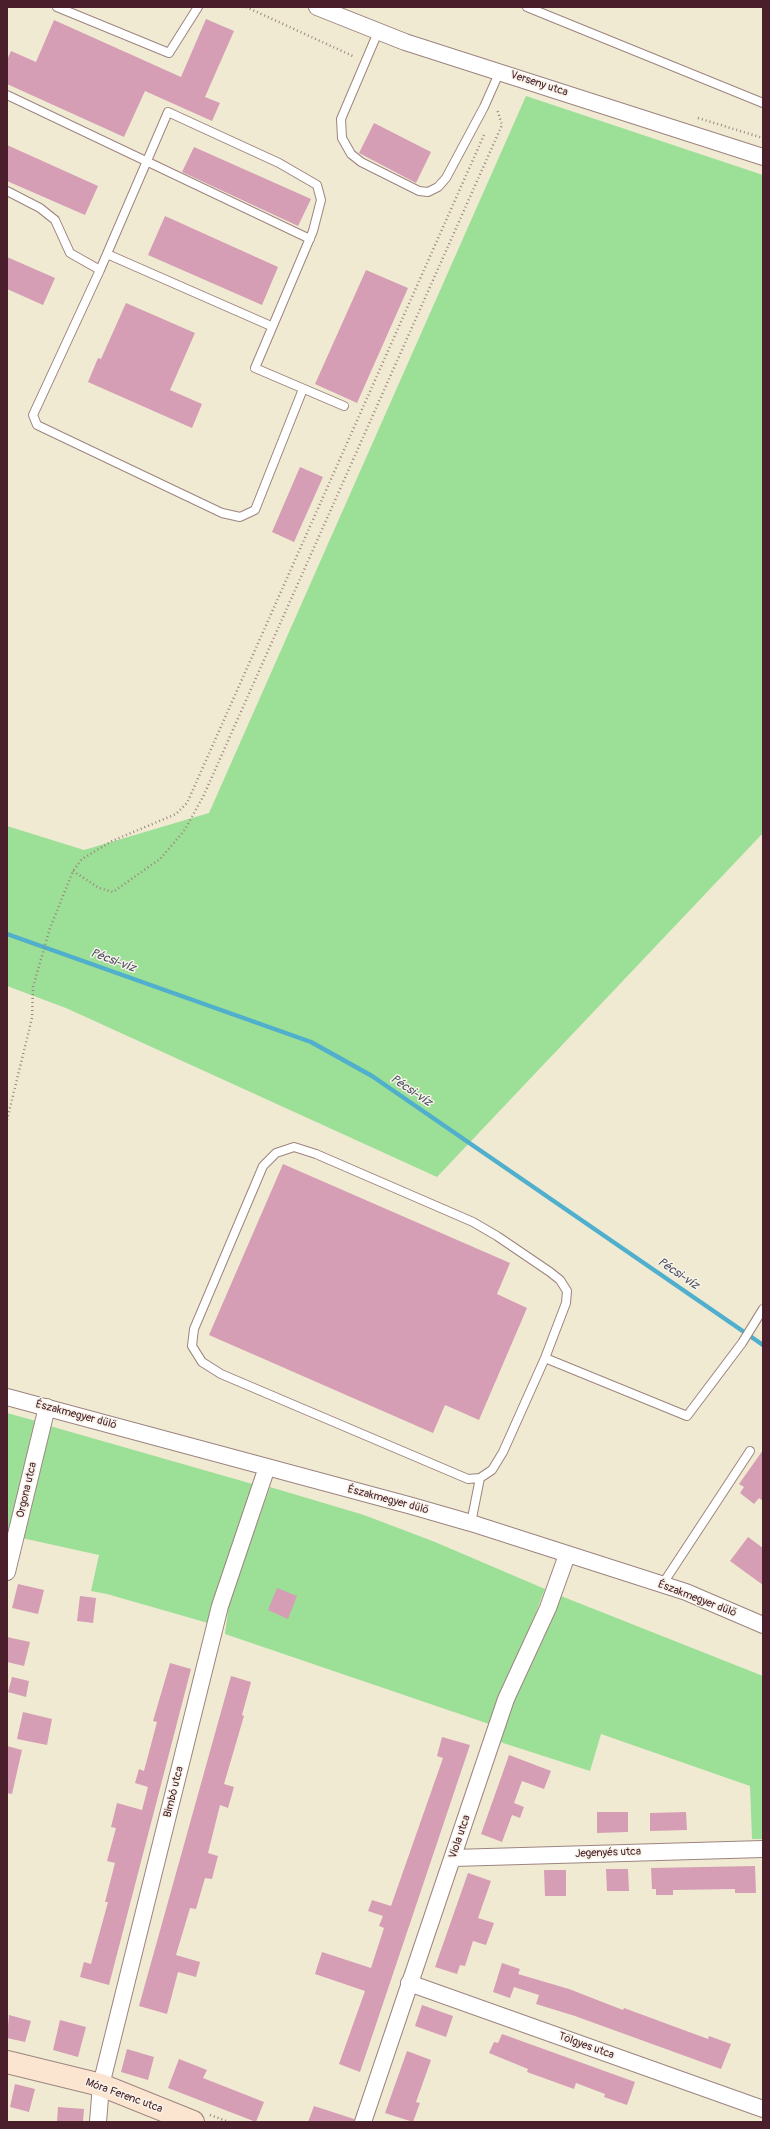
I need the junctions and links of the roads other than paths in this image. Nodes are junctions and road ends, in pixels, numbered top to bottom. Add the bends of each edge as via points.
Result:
1 (57, 7) edge
2 (198, 7) edge
3 (317, 7) edge
4 (527, 7) edge
5 (378, 32) junction
6 (500, 71) junction
7 (7, 95) edge
8 (763, 103) edge
9 (763, 157) edge
10 (147, 162) junction
11 (7, 191) edge
12 (310, 239) junction
13 (107, 254) junction
14 (100, 270) junction
15 (271, 326) junction
16 (303, 389) junction
17 (344, 406) dead end
18 (763, 1309) edge
19 (545, 1358) junction
20 (7, 1397) edge
21 (46, 1407) junction
22 (750, 1451) dead end
23 (268, 1467) junction
24 (480, 1478) junction
25 (471, 1523) junction
26 (567, 1555) junction
27 (7, 1572) edge
28 (662, 1584) junction
29 (763, 1625) edge
30 (763, 1849) edge
31 (453, 1858) junction
32 (409, 1983) junction
33 (7, 2062) edge
34 (100, 2085) junction
35 (763, 2109) edge
36 (98, 2122) edge
37 (193, 2122) edge
38 (363, 2122) edge

1 - 2 lane via 169,53
3 - 5 street, Verseny utca
4 - 8 lane
5 - 6 street, Verseny utca
5 - 6 lane via 341,119 342,138 351,154 361,162 419,191 428,192 438,187 446,178
6 - 9 street, Verseny utca
7 - 10 lane
10 - 12 lane
10 - 12 lane via 168,112 280,163 317,185 320,200
10 - 13 lane
11 - 14 lane via 40,208 55,220 70,253
12 - 15 lane
13 - 14 lane
13 - 15 lane
14 - 16 lane via 33,415 37,426 222,513 240,517 255,510
15 - 16 lane via 255,368
16 - 17 lane
18 - 19 lane via 742,1344 687,1416
19 - 24 lane via 503,1452 492,1470
19 - 24 lane via 566,1303 567,1290 550,1272 473,1222 316,1154 294,1147 276,1153 263,1166 194,1329 192,1346 202,1362 221,1374 457,1474 468,1478
20 - 21 street, Északmegyer dűlő
21 - 23 street, Északmegyer dűlő
21 - 27 street, Orgona utca
22 - 28 lane
23 - 25 street, Északmegyer dűlő
23 - 34 street, Bimbó utca via 220,1606
24 - 25 lane
25 - 26 street, Északmegyer dűlő
26 - 28 street, Északmegyer dűlő
26 - 31 street, Viola utca via 548,1608 506,1699
28 - 29 street, Északmegyer dűlő
30 - 31 street, Jegenyés utca
31 - 32 street, Viola utca
32 - 35 street, Tölgyes utca
32 - 38 street, Viola utca
33 - 34 street, Móra Ferenc utca
34 - 36 street, Bimbó utca
34 - 37 street, Móra Ferenc utca

